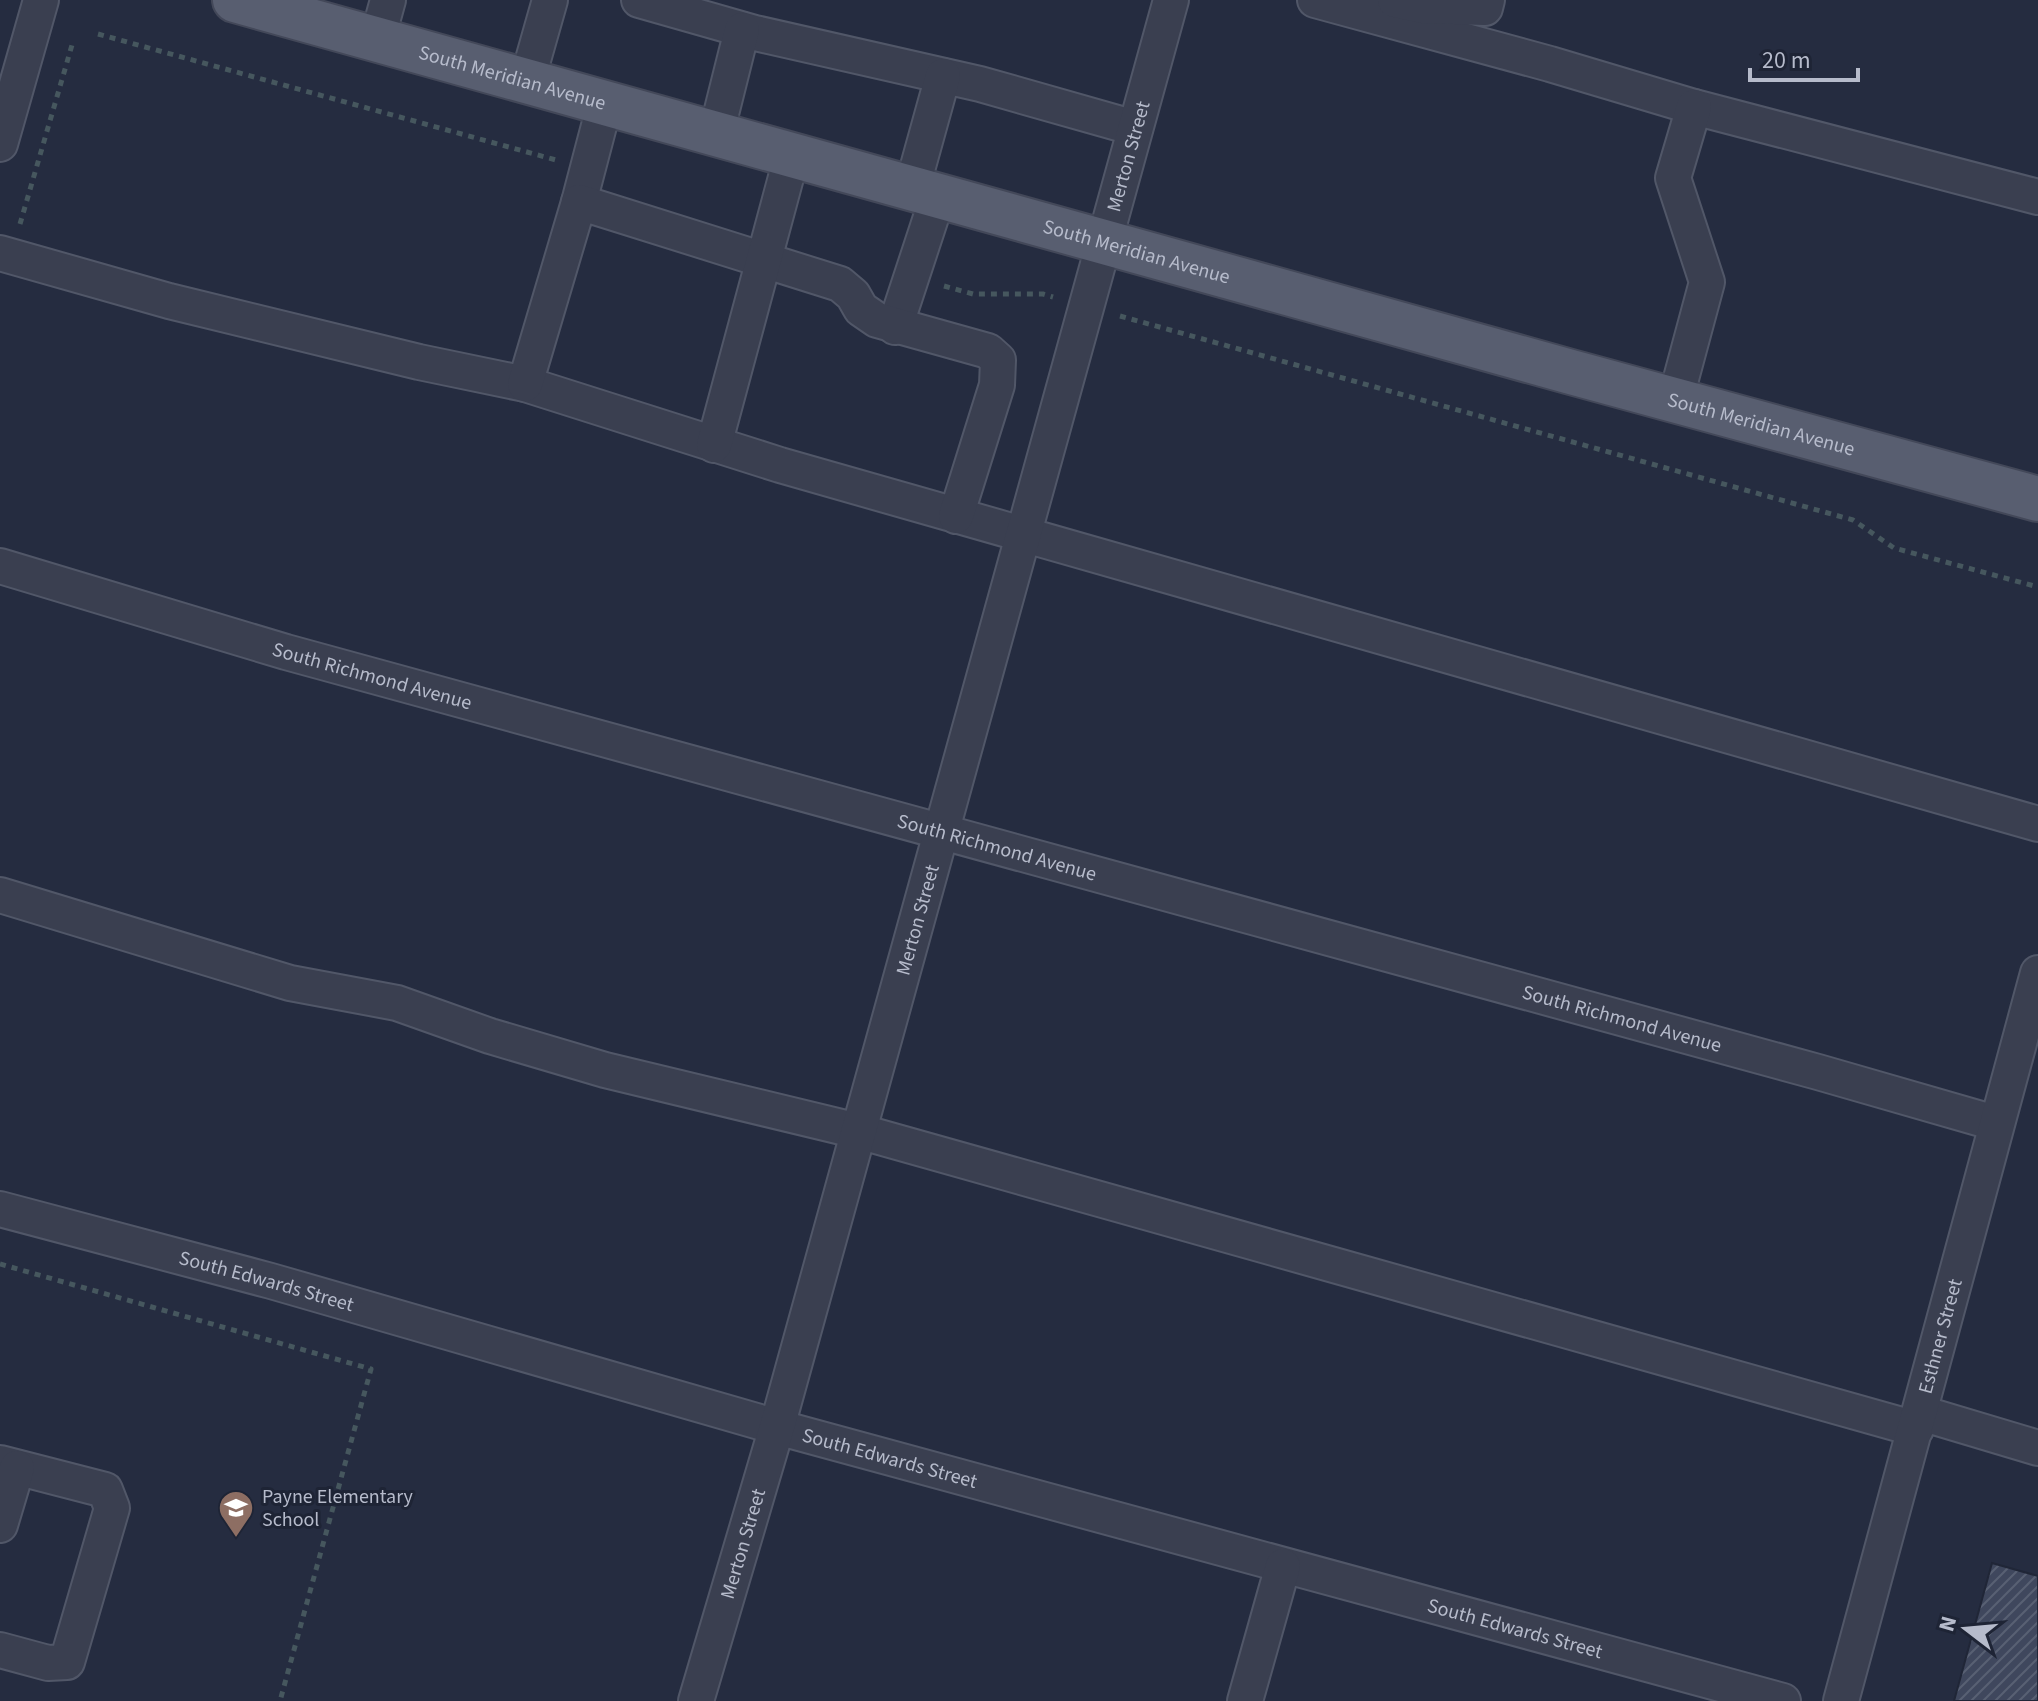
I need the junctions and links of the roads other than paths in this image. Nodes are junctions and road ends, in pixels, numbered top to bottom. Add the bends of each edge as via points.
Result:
1 (41, 0) edge
2 (235, 0) edge
3 (550, 0) edge
4 (639, 0) edge
5 (1171, 0) edge
6 (1315, 0) edge
7 (1395, 0) edge
8 (1487, 0) edge
9 (382, 20) edge
10 (742, 30) junction
11 (943, 76) junction
12 (527, 81) junction
13 (605, 103) junction
14 (1694, 107) junction
15 (1135, 128) junction
16 (716, 134) junction
17 (0, 144) edge
18 (792, 155) junction
19 (925, 192) junction
20 (2038, 197) edge
21 (579, 202) junction
22 (1104, 242) junction
23 (5, 254) edge
24 (764, 258) junction
25 (895, 327) junction
26 (525, 384) junction
27 (1675, 401) junction
28 (714, 445) junction
29 (2038, 499) edge
30 (956, 516) junction
31 (1023, 535) junction
32 (0, 566) edge
33 (2038, 824) edge
34 (941, 833) junction
35 (0, 895) edge
36 (2038, 973) edge
37 (2025, 1068) edge
38 (1995, 1123) junction
39 (858, 1131) junction
40 (0, 1209) edge
41 (1919, 1421) junction
42 (777, 1427) junction
43 (2038, 1448) edge
44 (9, 1466) edge
45 (0, 1525) edge
46 (1283, 1566) junction
47 (0, 1650) edge
48 (696, 1701) edge
49 (1245, 1701) edge
50 (1783, 1701) edge
51 (1841, 1701) edge

1 - 17 street
2 - 9 main road, South Meridian Avenue
3 - 12 street
4 - 10 street
5 - 15 street, Merton Street
6 - 14 street
7 - 8 street via 1485,8
9 - 12 main road, South Meridian Avenue
10 - 11 street
10 - 16 street
11 - 15 street
11 - 19 street
12 - 13 main road, South Meridian Avenue
13 - 16 main road, South Meridian Avenue
13 - 21 street
14 - 20 street
14 - 27 street via 1673,178 1707,282
15 - 22 street, Merton Street
16 - 18 main road, South Meridian Avenue
18 - 19 main road, South Meridian Avenue
18 - 24 street
19 - 22 main road, South Meridian Avenue
19 - 25 street
21 - 24 street
21 - 26 street
22 - 27 main road, South Meridian Avenue
22 - 31 street, Merton Street
23 - 26 street via 169,301
24 - 25 street via 840,284 861,309
24 - 28 street
25 - 30 street via 988,351 998,360 997,385
26 - 28 street
27 - 29 main road, South Meridian Avenue
28 - 30 street
30 - 31 street
31 - 33 street
31 - 34 street, Merton Street
32 - 34 street, South Richmond Avenue via 286,652
34 - 38 street, South Richmond Avenue
34 - 39 street, Merton Street
35 - 39 street via 290,983 397,1003 605,1070
36 - 37 street, Esthner Street
37 - 38 street, Esthner Street
38 - 41 street, Esthner Street
39 - 41 street
39 - 42 street, Merton Street
40 - 42 street, South Edwards Street
41 - 43 street
41 - 51 street, Esthner Street
42 - 46 street, South Edwards Street
42 - 48 street, Merton Street
44 - 45 street
44 - 47 street via 105,1490 112,1508 67,1662 48,1663
46 - 49 street
46 - 50 street, South Edwards Street

